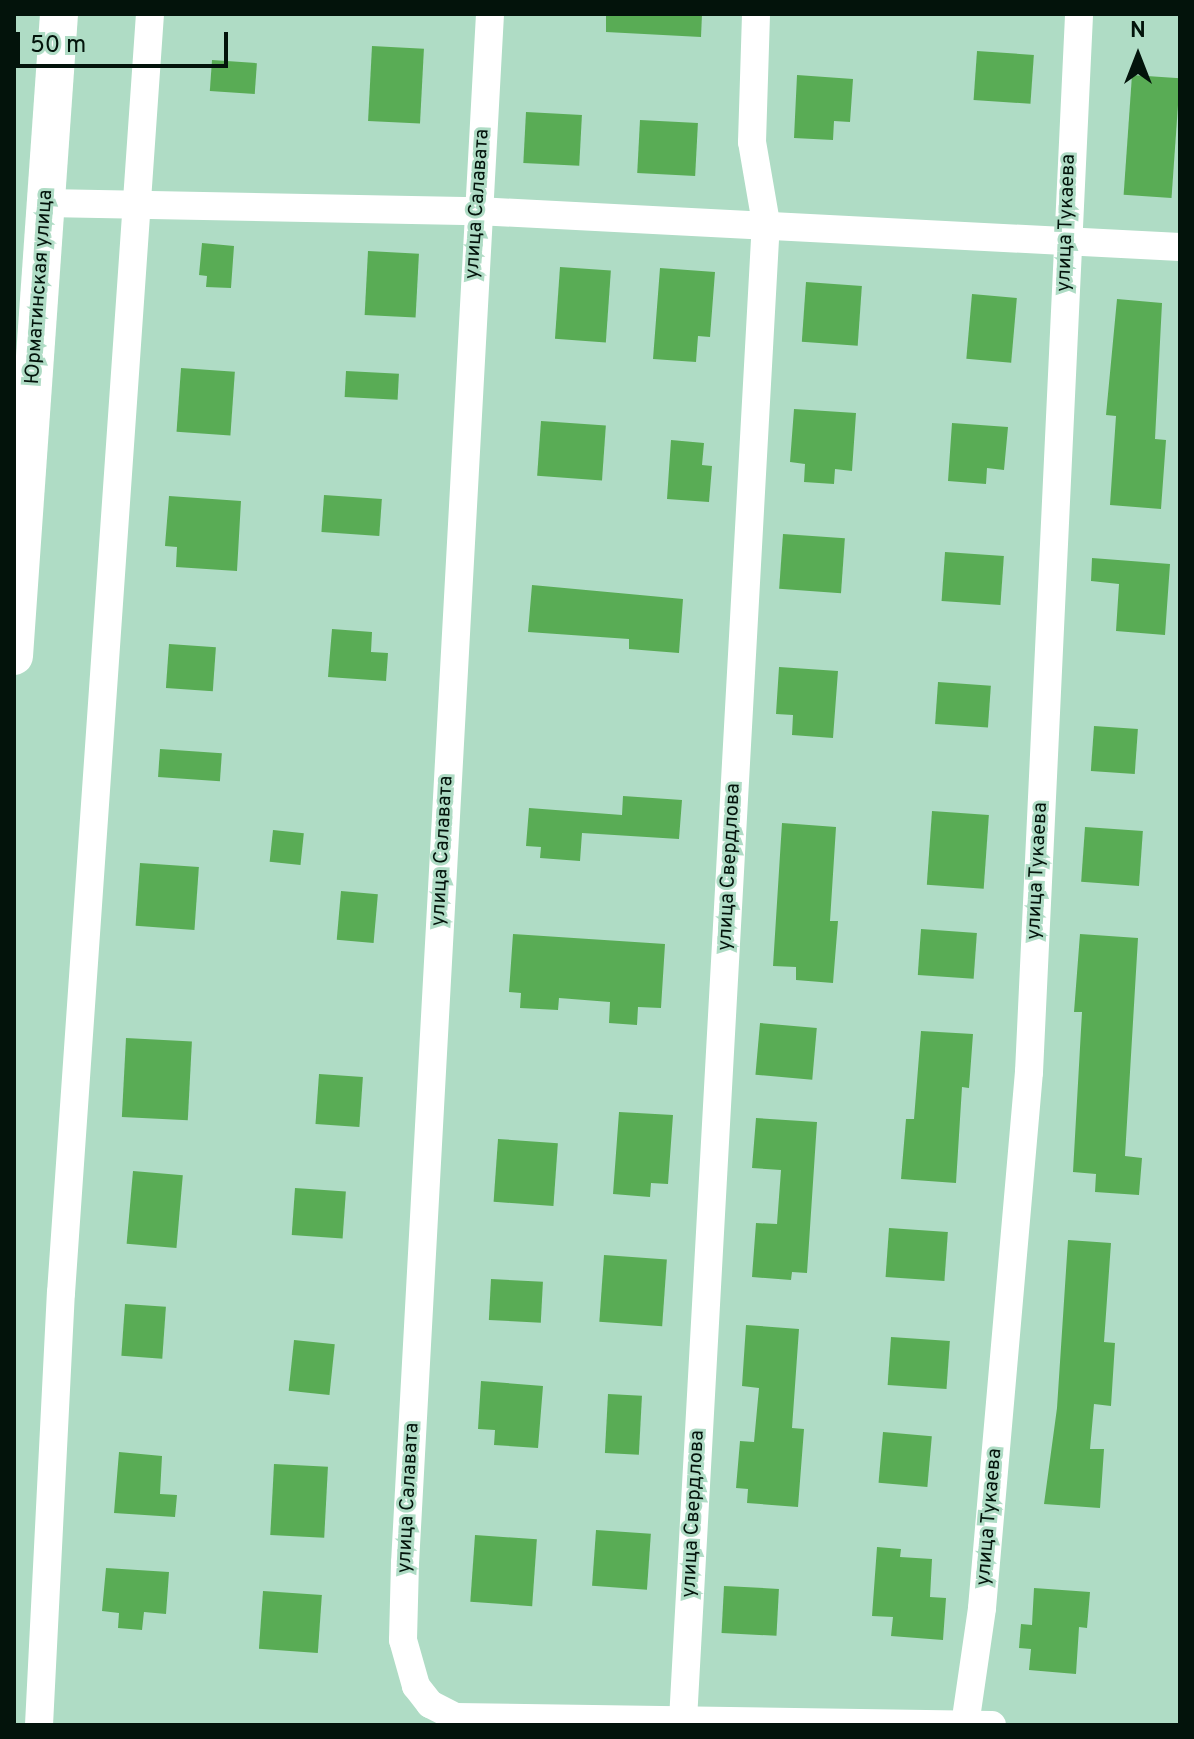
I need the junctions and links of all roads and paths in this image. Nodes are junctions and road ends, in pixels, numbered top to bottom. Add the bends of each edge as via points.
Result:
1 (59, 14) edge
2 (150, 14) edge
3 (490, 14) edge
4 (756, 14) edge
5 (1079, 14) edge
6 (46, 203) junction
7 (137, 203) junction
8 (477, 211) junction
9 (766, 223) junction
10 (1066, 241) junction
11 (1180, 247) edge
12 (14, 656) edge
13 (683, 1720) junction
14 (965, 1724) edge
15 (39, 1725) edge
16 (992, 1725) edge

1 - 6 main road, Юрматинская улица
2 - 7 street
3 - 8 street, улица Салавата
4 - 9 street, улица Свердлова via 752,142
5 - 10 street, улица Тукаева
6 - 7 street
6 - 12 main road, Юрматинская улица
7 - 8 street
7 - 15 street via 61,1293
8 - 9 street
8 - 13 street, улица Салавата via 403,1640 416,1686 430,1704 456,1717
9 - 10 street
9 - 13 street, улица Свердлова
10 - 11 street
10 - 14 street, улица Тукаева via 1029,1072 982,1608
13 - 14 street
14 - 16 street

